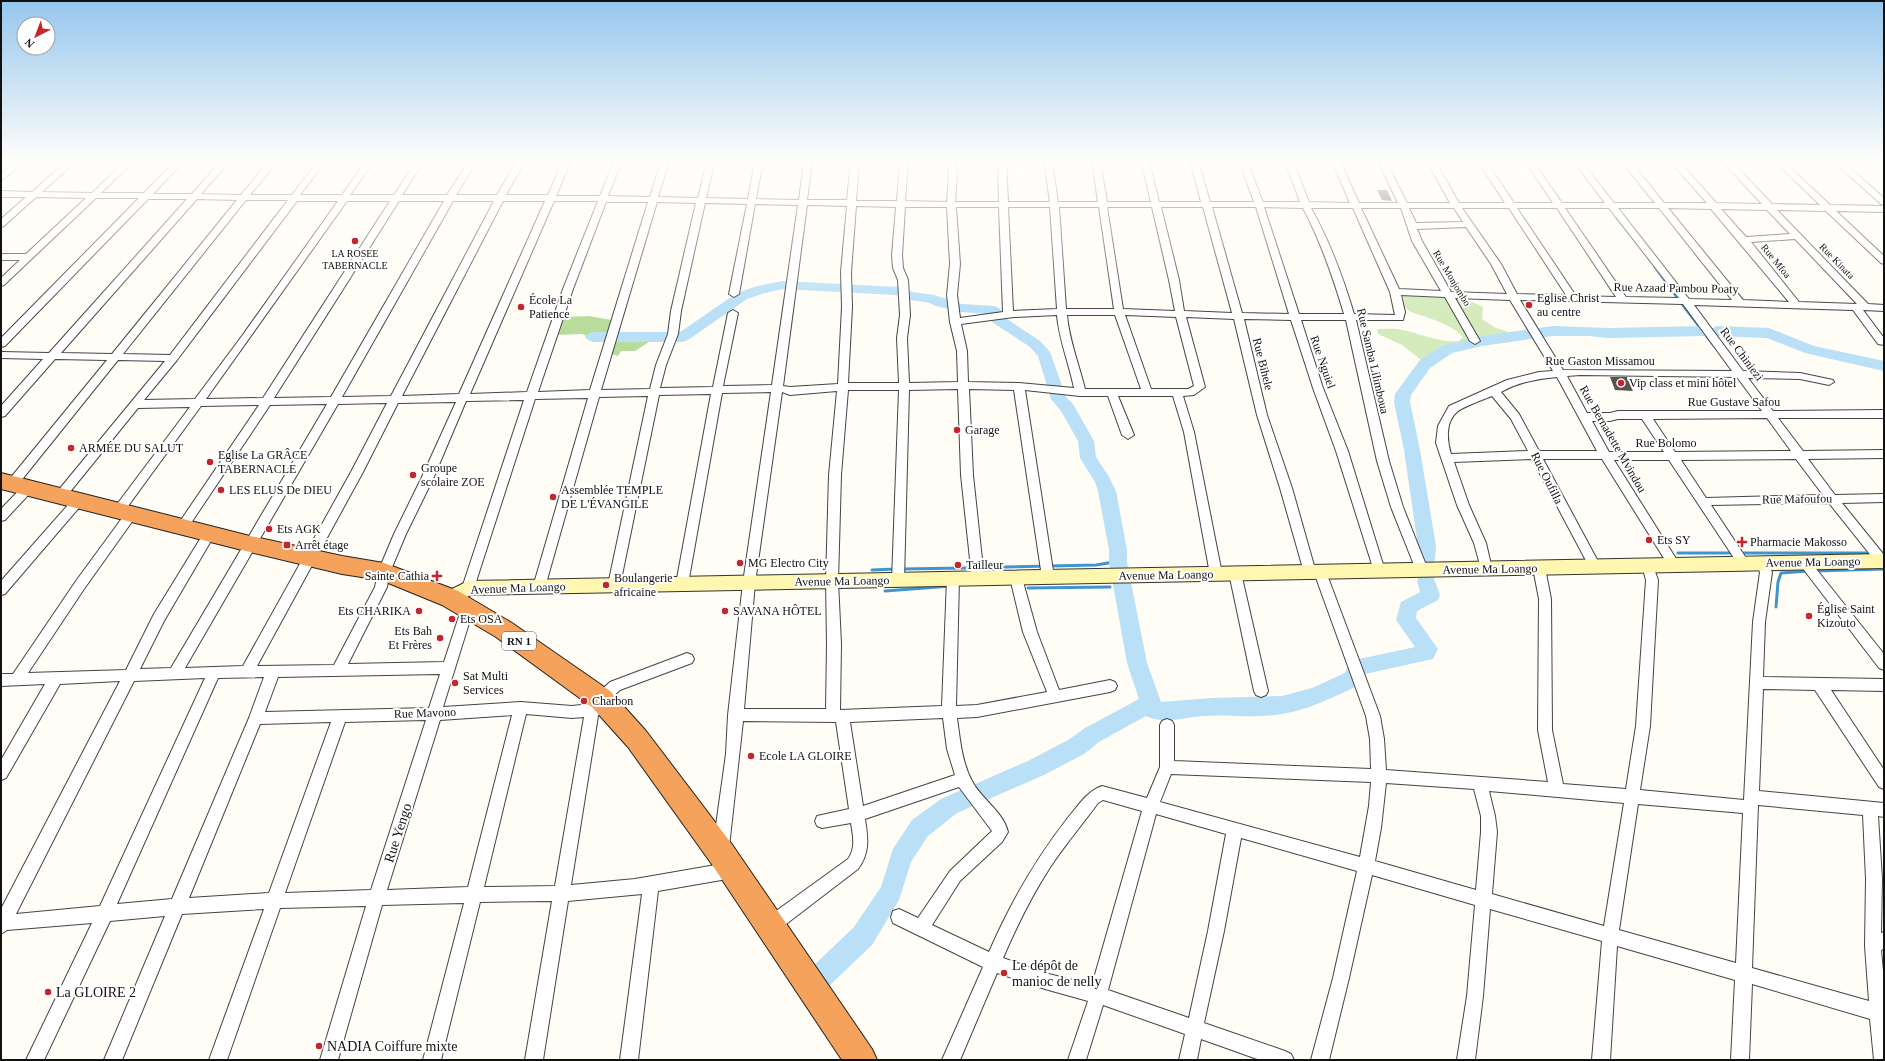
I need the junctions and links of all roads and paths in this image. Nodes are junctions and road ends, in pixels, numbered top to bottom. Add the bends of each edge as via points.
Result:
1 (17, 211) edge
2 (77, 211) edge
3 (131, 211) edge
4 (182, 211) edge
5 (233, 211) edge
6 (285, 211) edge
7 (336, 211) edge
8 (388, 211) edge
9 (443, 211) edge
10 (494, 211) edge
11 (544, 211) edge
12 (599, 211) edge
13 (650, 211) edge
14 (699, 211) edge
15 (750, 211) edge
16 (801, 211) edge
17 (850, 211) edge
18 (901, 211) edge
19 (951, 211) edge
20 (1004, 211) edge
21 (1054, 211) edge
22 (1103, 211) edge
23 (1158, 211) edge
24 (1208, 211) edge
25 (1261, 211) edge
26 (1309, 211) edge
27 (1359, 211) edge
28 (1406, 211) edge
29 (1459, 211) edge
30 (1514, 211) edge
31 (1563, 211) edge
32 (1614, 211) edge
33 (1665, 211) edge
34 (1717, 211) edge
35 (1773, 211) edge
36 (1830, 211) edge
37 (1, 224) edge
38 (1468, 224) junction
39 (1412, 226) junction
40 (1798, 236) junction
41 (1744, 240) junction
42 (1, 257) edge
43 (29, 257) junction
44 (1884, 261) edge
45 (1, 283) edge
46 (1396, 292) junction
47 (734, 294) dead end
48 (1450, 295) junction
49 (1514, 298) junction
50 (1573, 299) junction
51 (1623, 300) junction
52 (1686, 300) junction
53 (1739, 302) junction
54 (1796, 304) junction
55 (1861, 307) junction
56 (1884, 308) edge
57 (1060, 312) junction
58 (1119, 312) junction
59 (733, 313) dead end
60 (1180, 314) junction
61 (1008, 315) junction
62 (1238, 316) junction
63 (1294, 317) junction
64 (1350, 319) junction
65 (955, 322) junction
66 (1475, 340) dead end
67 (1882, 342) dead end
68 (1, 344) edge
69 (1, 355) edge
70 (52, 356) junction
71 (117, 356) junction
72 (173, 358) junction
73 (1740, 374) junction
74 (1561, 375) junction
75 (1828, 382) dead end
76 (904, 386) junction
77 (964, 386) junction
78 (1019, 386) junction
79 (843, 387) junction
80 (778, 388) junction
81 (718, 390) junction
82 (1494, 391) junction
83 (654, 392) junction
84 (1080, 392) junction
85 (1147, 392) junction
86 (1112, 393) junction
87 (1177, 393) junction
88 (594, 394) junction
89 (531, 396) junction
90 (462, 398) junction
91 (335, 400) junction
92 (394, 400) junction
93 (267, 401) junction
94 (197, 403) junction
95 (137, 404) junction
96 (1, 413) edge
97 (1769, 414) junction
98 (1884, 414) edge
99 (1644, 415) junction
100 (1585, 417) junction
101 (1128, 435) dead end
102 (1798, 454) junction
103 (1884, 454) edge
104 (1535, 455) junction
105 (1605, 455) junction
106 (1672, 456) junction
107 (1448, 458) junction
108 (14, 485) edge
109 (70, 498) junction
110 (1884, 498) edge
111 (1832, 499) junction
112 (1710, 501) dead end
113 (126, 512) junction
114 (1, 517) edge
115 (182, 526) junction
116 (209, 534) junction
117 (250, 544) junction
118 (310, 558) junction
119 (1883, 562) edge
120 (1805, 563) junction
121 (1753, 564) junction
122 (1674, 565) junction
123 (1648, 566) junction
124 (1596, 567) junction
125 (1539, 568) junction
126 (1486, 569) junction
127 (1422, 570) junction
128 (1379, 571) junction
129 (384, 572) junction
130 (1315, 572) junction
131 (1235, 573) junction
132 (1216, 574) junction
133 (1048, 577) junction
134 (978, 578) junction
135 (1016, 578) junction
136 (953, 579) junction
137 (898, 580) junction
138 (832, 581) junction
139 (749, 583) junction
140 (682, 584) junction
141 (614, 585) junction
142 (539, 587) junction
143 (1, 590) edge
144 (462, 598) junction
145 (687, 659) dead end
146 (1884, 664) edge
147 (448, 668) junction
148 (338, 670) junction
149 (273, 671) junction
150 (214, 672) junction
151 (247, 672) junction
152 (175, 673) junction
153 (130, 675) junction
154 (56, 678) junction
155 (1, 680) edge
156 (17, 680) junction
157 (1756, 683) junction
158 (1819, 684) junction
159 (1884, 684) edge
160 (1110, 686) dead end
161 (1261, 691) dead end
162 (1055, 696) junction
163 (597, 704) junction
164 (521, 708) junction
165 (949, 712) junction
166 (433, 714) junction
167 (735, 714) junction
168 (340, 716) junction
169 (837, 716) junction
170 (256, 718) junction
171 (1167, 725) dead end
172 (1166, 767) junction
173 (1, 773) edge
174 (1380, 776) junction
175 (964, 779) junction
176 (1480, 782) junction
177 (1884, 782) edge
178 (1557, 789) junction
179 (1632, 796) junction
180 (1750, 802) junction
181 (1151, 806) junction
182 (1877, 809) edge
183 (857, 815) junction
184 (822, 821) dead end
185 (1234, 829) junction
186 (727, 861) junction
187 (1366, 866) junction
188 (651, 885) junction
189 (561, 894) junction
190 (474, 895) junction
191 (377, 898) junction
192 (275, 900) junction
193 (1484, 900) junction
194 (178, 907) junction
195 (105, 913) junction
196 (898, 917) dead end
197 (2, 924) edge
198 (771, 925) junction
199 (920, 928) junction
200 (1610, 936) junction
201 (1879, 943) edge
202 (993, 963) junction
203 (1742, 974) junction
204 (1098, 995) junction
205 (1881, 1013) edge
206 (1196, 1029) junction
207 (35, 1060) edge
208 (113, 1060) edge
209 (218, 1060) edge
210 (329, 1060) edge
211 (432, 1060) edge
212 (534, 1060) edge
213 (629, 1060) edge
214 (861, 1060) edge
215 (951, 1060) edge
216 (1077, 1060) edge
217 (1188, 1060) edge
218 (1285, 1060) edge
219 (1320, 1060) edge
220 (1466, 1060) edge
221 (1601, 1060) edge
222 (1740, 1060) edge
223 (1883, 1060) edge

1 - 37 street
2 - 43 street
3 - 68 street
4 - 70 street
5 - 71 street
6 - 72 street
7 - 94 street
8 - 93 street
9 - 91 street
10 - 92 street
11 - 90 street
12 - 89 street, Rue Yengo
13 - 88 street
14 - 83 street via 673,334 660,365
15 - 47 street
16 - 80 street
17 - 79 street
18 - 76 street via 898,268 903,280 905,315 902,338
19 - 65 street via 955,264 952,295
20 - 61 street
21 - 57 street
22 - 58 street
23 - 60 street
24 - 62 street, Rue Bihele
25 - 63 street, Rue Nguiel
26 - 64 street, Rue Samba Lilimboua via 1337,273
27 - 46 street
28 - 39 street, Rue Monjombo
29 - 38 street, Rue Bernadette Mvindou
30 - 50 street
31 - 51 street
32 - 52 street, Rue Chiniezi
33 - 53 street
34 - 41 street, Rue Mfoa
35 - 40 street, Rue Kinata
36 - 44 street
38 - 39 street
38 - 49 street, Rue Bernadette Mvindou via 1496,264
39 - 48 street, Rue Monjombo via 1420,246
40 - 41 street
40 - 55 street, Rue Kinata
41 - 54 street, Rue Mfoa
42 - 43 street
43 - 45 street
46 - 48 street, Rue Azaad Pambou Poaty
46 - 64 street via 1400,318
48 - 49 street, Rue Azaad Pambou Poaty
48 - 66 street, Rue Monjombo
49 - 50 street, Rue Azaad Pambou Poaty
49 - 74 street, Rue Bernadette Mvindou
50 - 51 street, Rue Azaad Pambou Poaty
51 - 52 street, Rue Azaad Pambou Poaty
52 - 53 street, Rue Azaad Pambou Poaty
52 - 73 street, Rue Chiniezi
53 - 54 street, Rue Azaad Pambou Poaty
54 - 55 street, Rue Azaad Pambou Poaty
55 - 56 street, Rue Azaad Pambou Poaty
55 - 67 street, Rue Kinata
57 - 58 street
57 - 61 street
57 - 84 street
58 - 60 street
58 - 85 street
59 - 81 street
60 - 62 street
60 - 87 street via 1200,387 1190,393
61 - 65 street
62 - 63 street
62 - 130 street, Rue Bihele via 1262,415
63 - 64 street
63 - 128 street, Rue Nguiel via 1342,450
64 - 127 street, Rue Samba Lilimboua via 1383,461 1397,507
65 - 77 street via 961,342
69 - 70 street
70 - 71 street
70 - 96 street
71 - 72 street
71 - 108 street
72 - 95 street
73 - 74 street, Rue Gaston Missamou via 1580,372
73 - 75 street, Rue Gaston Missamou via 1800,376
73 - 97 street, Rue Chiniezi
74 - 82 street, Rue Gaston Missamou via 1527,376
74 - 100 street, Rue Bernadette Mvindou
76 - 77 street
76 - 79 street
76 - 137 street
77 - 78 street
77 - 134 street via 967,475
78 - 84 street
78 - 133 street
79 - 80 street via 790,391
79 - 138 street via 835,475
80 - 81 street
80 - 139 street
81 - 83 street
81 - 140 street
82 - 104 street, Rue Oufilla via 1515,417
82 - 107 street, Rue Gaston Missamou via 1453,409 1442,426 1442,443
83 - 88 street
83 - 141 street
84 - 86 street
85 - 86 street
85 - 87 street
86 - 101 street
87 - 132 street via 1189,432
88 - 89 street
88 - 142 street via 565,486
89 - 90 street
89 - 144 street, Rue Yengo
90 - 92 street
90 - 129 street
91 - 92 street
91 - 93 street
91 - 117 street
92 - 118 street
93 - 94 street
93 - 115 street
94 - 95 street
94 - 113 street
95 - 109 street
97 - 98 street, Rue Gustave Safou
97 - 99 street, Rue Gustave Safou
97 - 102 street, Rue Chiniezi
99 - 100 street, Rue Gustave Safou
99 - 106 street
100 - 105 street, Rue Bernadette Mvindou
102 - 103 street, Rue Bolomo
102 - 106 street, Rue Bolomo
102 - 111 street, Rue Chiniezi
104 - 105 street, Rue Bolomo
104 - 107 street, Rue Bolomo
104 - 124 street, Rue Oufilla
105 - 106 street, Rue Bolomo
105 - 122 street, Rue Bernadette Mvindou
106 - 121 street
107 - 126 street, Rue Gaston Missamou via 1463,505 1480,543
108 - 109 highway, RN 1
108 - 114 street
109 - 113 highway, RN 1
109 - 143 street
110 - 111 street, Rue Mafoufou
111 - 112 street, Rue Mafoufou
111 - 119 street, Rue Chiniezi
113 - 115 highway, RN 1
113 - 156 street
115 - 116 highway, RN 1
116 - 117 highway, RN 1
116 - 153 street via 159,618
117 - 118 highway, RN 1
117 - 152 street
118 - 129 highway, RN 1
118 - 151 street
119 - 120 main road, Avenue Ma Loango
120 - 121 main road, Avenue Ma Loango
120 - 146 street
121 - 122 main road, Avenue Ma Loango
121 - 157 street via 1766,572 1759,622
122 - 123 main road, Avenue Ma Loango
123 - 124 main road, Avenue Ma Loango
123 - 179 street via 1652,580 1643,726
124 - 125 main road, Avenue Ma Loango
125 - 126 main road, Avenue Ma Loango
125 - 178 street via 1545,604 1544,730
126 - 127 main road, Avenue Ma Loango
127 - 128 main road, Avenue Ma Loango
128 - 130 main road, Avenue Ma Loango
129 - 144 highway, RN 1
129 - 148 street via 381,587
130 - 131 main road, Avenue Ma Loango
130 - 174 street, Rue Bihele via 1373,716 1377,732
131 - 132 main road, Avenue Ma Loango
131 - 161 street
132 - 133 main road, Avenue Ma Loango
133 - 135 main road, Avenue Ma Loango
134 - 135 main road, Avenue Ma Loango
134 - 136 main road, Avenue Ma Loango
135 - 162 street via 1030,632
136 - 137 main road, Avenue Ma Loango
136 - 165 street
137 - 138 main road, Avenue Ma Loango
138 - 139 main road, Avenue Ma Loango
138 - 169 street
139 - 140 main road, Avenue Ma Loango
139 - 167 street
140 - 141 main road, Avenue Ma Loango
141 - 142 main road, Avenue Ma Loango
142 - 144 main road, Avenue Ma Loango
144 - 147 street, Rue Yengo
144 - 163 highway, RN 1
145 - 163 street via 615,686
147 - 148 street
147 - 166 street, Rue Yengo
148 - 149 street
149 - 151 street
149 - 170 street
150 - 151 street
150 - 152 street
150 - 195 street
152 - 153 street
153 - 154 street
153 - 197 street
154 - 156 street
154 - 173 street
155 - 156 street
157 - 158 street
157 - 180 street
158 - 159 street
158 - 177 street
160 - 162 street
162 - 165 street via 977,711
163 - 164 street, Rue Mavono via 572,712
163 - 186 highway, RN 1 via 637,739
163 - 189 street
164 - 166 street, Rue Mavono
164 - 190 street
165 - 169 street
165 - 175 street via 954,749
166 - 168 street, Rue Mavono
166 - 191 street, Rue Yengo
167 - 169 street
167 - 186 street
168 - 170 street, Rue Mavono
168 - 192 street
169 - 183 street
170 - 194 street
171 - 172 street
172 - 174 street
172 - 181 street
174 - 176 street
174 - 187 street, Rue Bihele via 1375,822
175 - 183 street
175 - 199 street via 1000,832 955,876
176 - 178 street
176 - 193 street via 1489,832
178 - 179 street
179 - 180 street
179 - 200 street
180 - 182 street
180 - 203 street
181 - 185 street
181 - 202 street via 1106,794 1092,798 1038,872
181 - 204 street
182 - 201 street via 1874,878
183 - 184 street
183 - 198 street via 861,848 853,864
185 - 187 street
185 - 206 street
186 - 188 street
186 - 198 highway, RN 1
187 - 193 street
187 - 219 street, Rue Bihele via 1343,975
188 - 189 street
188 - 213 street
189 - 190 street
189 - 212 street
190 - 191 street
190 - 211 street
191 - 192 street
191 - 210 street, Rue Yengo
192 - 194 street
192 - 209 street
193 - 200 street
193 - 220 street
194 - 195 street
194 - 208 street
195 - 197 street
195 - 207 street
196 - 199 street
198 - 214 highway, RN 1
199 - 202 street
200 - 203 street
200 - 221 street
201 - 205 street
202 - 204 street via 1045,981
202 - 215 street
203 - 205 street
203 - 222 street
204 - 206 street
204 - 216 street
205 - 223 street
206 - 217 street
206 - 218 street

